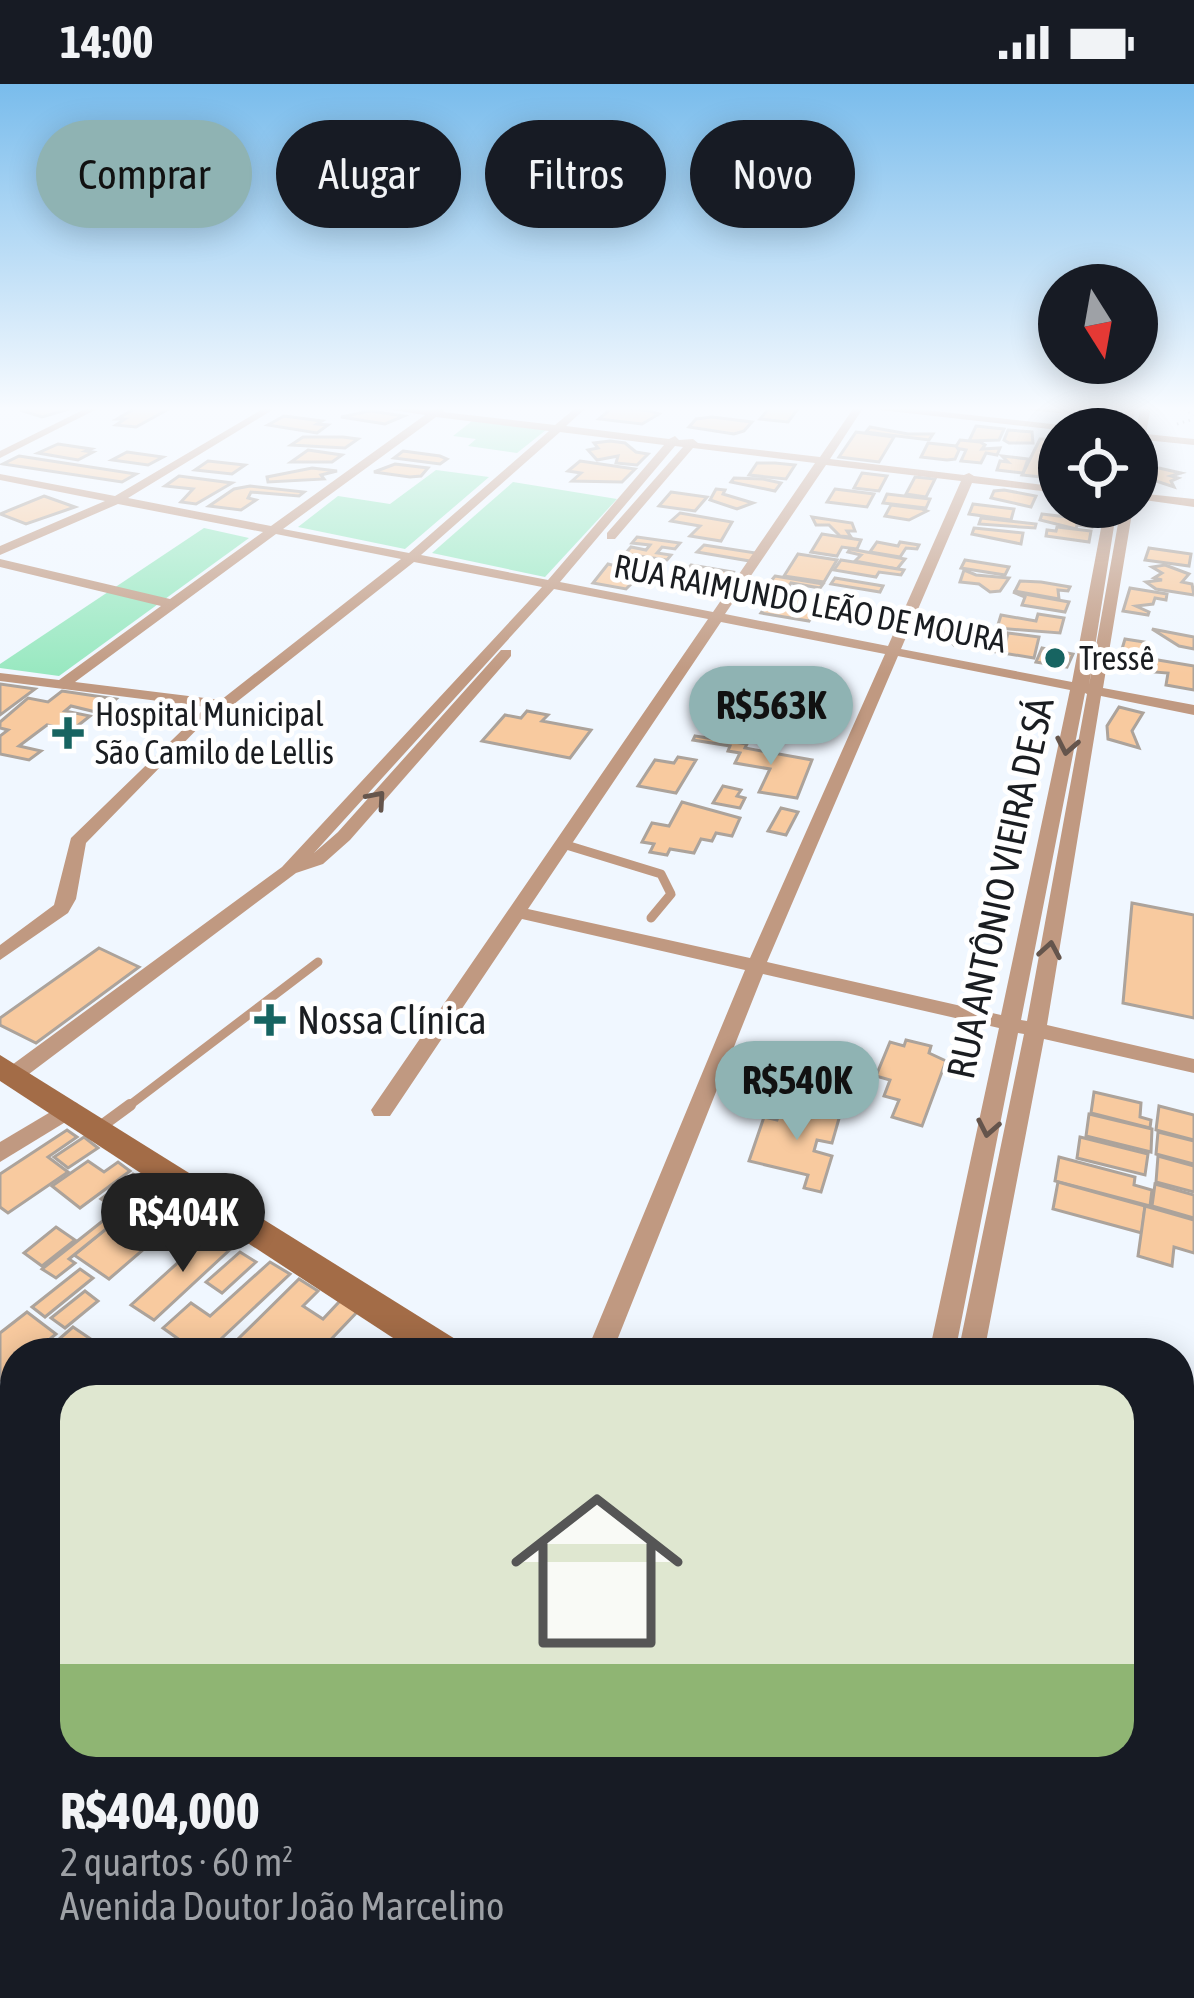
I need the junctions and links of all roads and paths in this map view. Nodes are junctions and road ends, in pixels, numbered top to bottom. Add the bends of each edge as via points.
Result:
1 (80, 495) edge
2 (118, 495) edge
3 (119, 495) edge
4 (322, 495) edge
5 (482, 495) edge
6 (636, 495) edge
7 (800, 495) edge
8 (960, 495) edge
9 (109, 501) junction
10 (1158, 501) edge
11 (1194, 505) edge
12 (1109, 528) edge
13 (1123, 528) edge
14 (272, 532) junction
15 (0, 547) edge
16 (410, 559) junction
17 (0, 563) edge
18 (557, 587) junction
19 (172, 604) junction
20 (716, 618) junction
21 (894, 653) junction
22 (0, 677) edge
23 (62, 685) junction
24 (1092, 691) junction
25 (446, 698) junction
26 (464, 702) junction
27 (224, 705) junction
28 (1194, 710) edge
29 (562, 844) junction
30 (288, 871) junction
31 (518, 912) junction
32 (651, 918) dead end
33 (0, 954) edge
34 (318, 962) dead end
35 (756, 966) junction
36 (1009, 1022) junction
37 (1036, 1029) junction
38 (1194, 1066) edge
39 (7, 1071) edge
40 (69, 1108) junction
41 (382, 1111) dead end
42 (100, 1127) junction
43 (0, 1153) edge
44 (958, 1272) junction
45 (986, 1280) junction
46 (424, 1338) edge
47 (605, 1338) edge
48 (945, 1338) edge
49 (974, 1338) edge

1 - 9 street, RUA RAIMUNDO LEÃO DE MOURA
2 - 9 street
3 - 9 street
4 - 14 street
5 - 16 street
6 - 18 street
7 - 20 street
8 - 21 street
9 - 14 street, RUA RAIMUNDO LEÃO DE MOURA
9 - 15 street
10 - 11 street
12 - 24 street, RUA ANTÔNIO VIEIRA DE SÁ
13 - 24 street, RUA ANTÔNIO VIEIRA DE SÁ
14 - 16 street, RUA RAIMUNDO LEÃO DE MOURA
14 - 19 street
16 - 18 street, RUA RAIMUNDO LEÃO DE MOURA
16 - 27 street
17 - 19 street
18 - 20 street, RUA RAIMUNDO LEÃO DE MOURA
18 - 25 street
18 - 26 street
19 - 23 street
20 - 21 street, RUA RAIMUNDO LEÃO DE MOURA
20 - 29 street
21 - 24 street, RUA RAIMUNDO LEÃO DE MOURA
21 - 35 street
22 - 23 street
23 - 27 street
24 - 28 street, RUA RAIMUNDO LEÃO DE MOURA
24 -> 36 street, RUA ANTÔNIO VIEIRA DE SÁ
37 -> 24 street, RUA ANTÔNIO VIEIRA DE SÁ
25 - 26 street
25 - 30 street
30 -> 26 street via 317,860 344,836
27 - 33 street via 205,712 77,842 61,909
29 - 31 street
29 - 32 lane via 661,874 671,894
30 - 39 street
31 - 35 street
31 - 41 street
34 - 42 lane
35 - 36 street
35 - 47 street
36 - 37 street
36 -> 44 street, RUA ANTÔNIO VIEIRA DE SÁ
37 - 38 street
37 - 45 street, RUA ANTÔNIO VIEIRA DE SÁ
39 - 40 street
40 - 42 street
40 - 43 street
42 - 46 street
44 - 45 street
44 - 48 street, RUA ANTÔNIO VIEIRA DE SÁ
45 - 49 street, RUA ANTÔNIO VIEIRA DE SÁ

